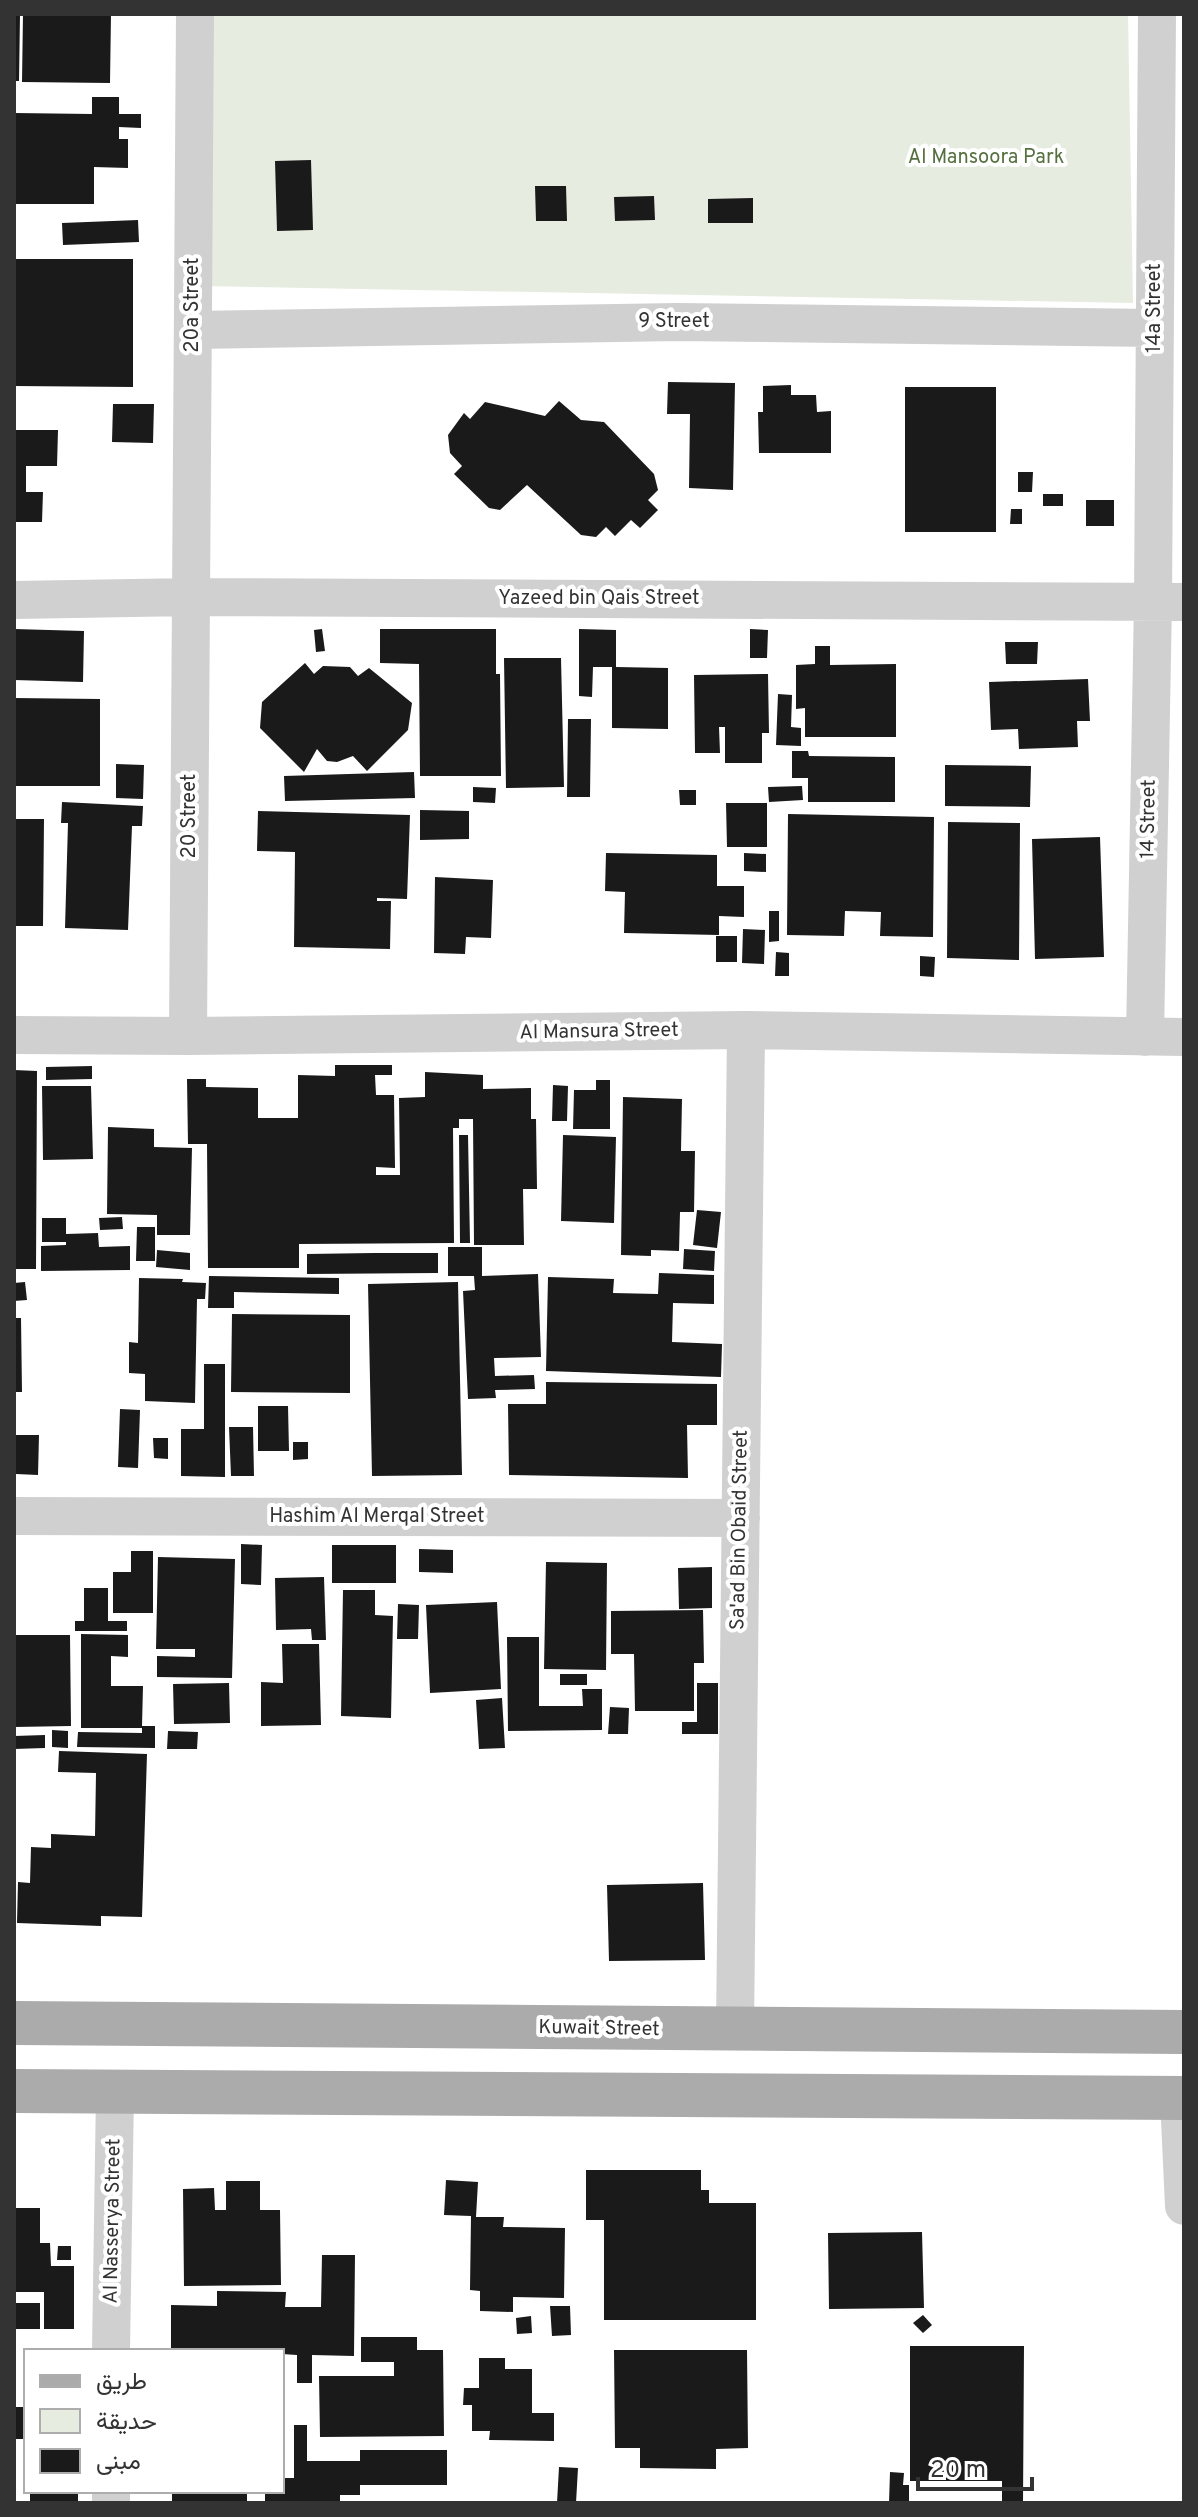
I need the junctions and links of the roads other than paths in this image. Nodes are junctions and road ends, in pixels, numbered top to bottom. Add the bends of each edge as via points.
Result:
1 (195, 14) edge
2 (1157, 14) edge
3 (1170, 186) edge
4 (1155, 328) junction
5 (193, 330) junction
6 (191, 597) junction
7 (14, 600) edge
8 (1169, 602) edge
9 (746, 1030) junction
10 (14, 1035) edge
11 (188, 1036) junction
12 (1145, 1037) junction
13 (1184, 1037) edge
14 (14, 1516) edge
15 (741, 1518) junction
16 (14, 2023) edge
17 (735, 2030) junction
18 (1184, 2032) edge
19 (14, 2091) edge
20 (115, 2092) junction
21 (1181, 2098) edge
22 (1184, 2206) edge
23 (111, 2349) edge

1 - 5 street, 20a Street
2 - 3 street, 14a Street
3 - 4 street, 14a Street
4 - 5 street, 9 Street via 678,322
4 - 8 street, 14a Street
5 - 6 street, 20a Street
6 - 7 street, Yazeed bin Qais Street
6 - 8 street, Yazeed bin Qais Street
6 - 11 street, 20 Street
8 - 12 street, 14 Street
9 - 11 street, Al Mansura Street
9 - 12 street, Al Mansura Street
9 - 15 street, Sa'ad Bin Obaid Street
10 - 11 street, Al Mansura Street
12 - 13 street, Al Mansura Street
14 - 15 street, Hashim Al Merqal Street
15 - 17 street, Sa'ad Bin Obaid Street
16 - 17 main road, Kuwait Street
17 - 18 main road, Kuwait Street
19 - 20 main road
20 - 21 main road
20 - 23 street, Al Nasserya Street
21 - 22 street

